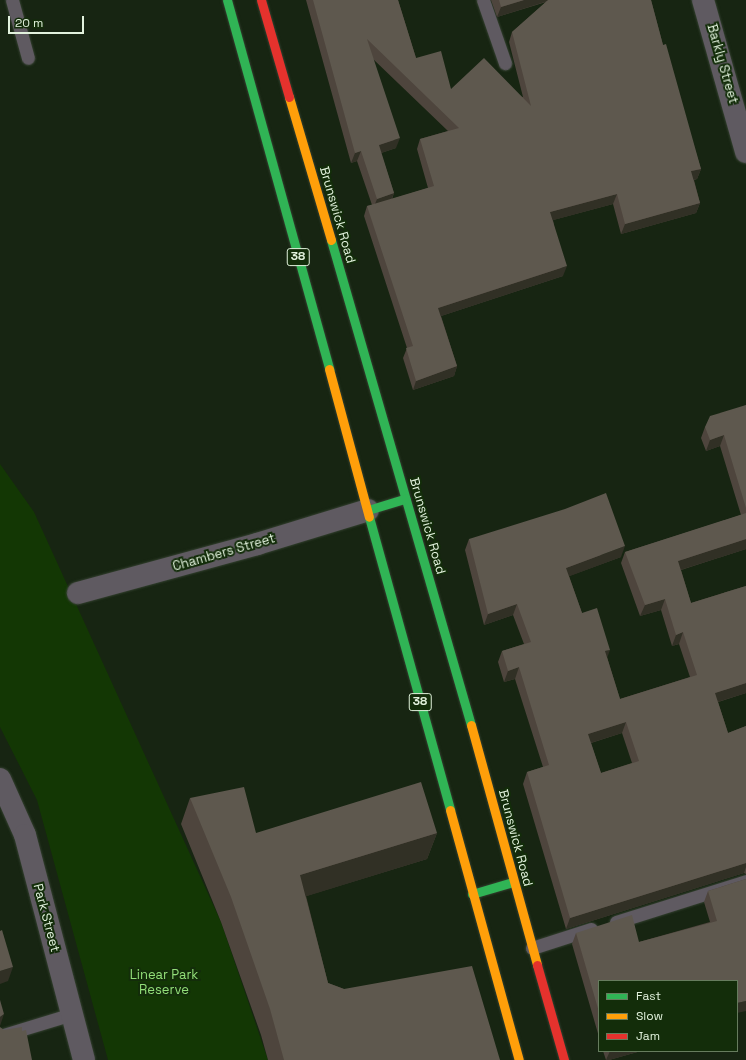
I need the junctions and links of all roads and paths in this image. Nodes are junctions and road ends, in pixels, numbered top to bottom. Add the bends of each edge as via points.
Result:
1 (12, 0) edge
2 (227, 0) edge
3 (261, 0) edge
4 (483, 0) edge
5 (703, 0) edge
6 (28, 58) dead end
7 (505, 64) dead end
8 (746, 152) edge
9 (405, 499) junction
10 (368, 510) junction
11 (78, 593) dead end
12 (0, 781) edge
13 (746, 881) edge
14 (513, 882) junction
15 (472, 894) junction
16 (532, 948) junction
17 (72, 1014) junction
18 (0, 1036) edge
19 (84, 1060) edge
20 (519, 1060) edge
21 (564, 1060) edge

1 - 6 lane
2 - 10 main road, 38
3 - 9 main road, Brunswick Road
4 - 7 lane
5 - 8 street, Barkly Street
9 - 10 main road
9 - 14 main road, Brunswick Road
10 - 11 street, Chambers Street via 257,544
10 - 15 main road, 38
12 - 17 street, Park Street via 25,836
13 - 16 lane
14 - 15 main road
14 - 16 main road, Brunswick Road
15 - 20 main road, 38
16 - 21 main road, Brunswick Road
17 - 18 lane
17 - 19 street, Park Street

